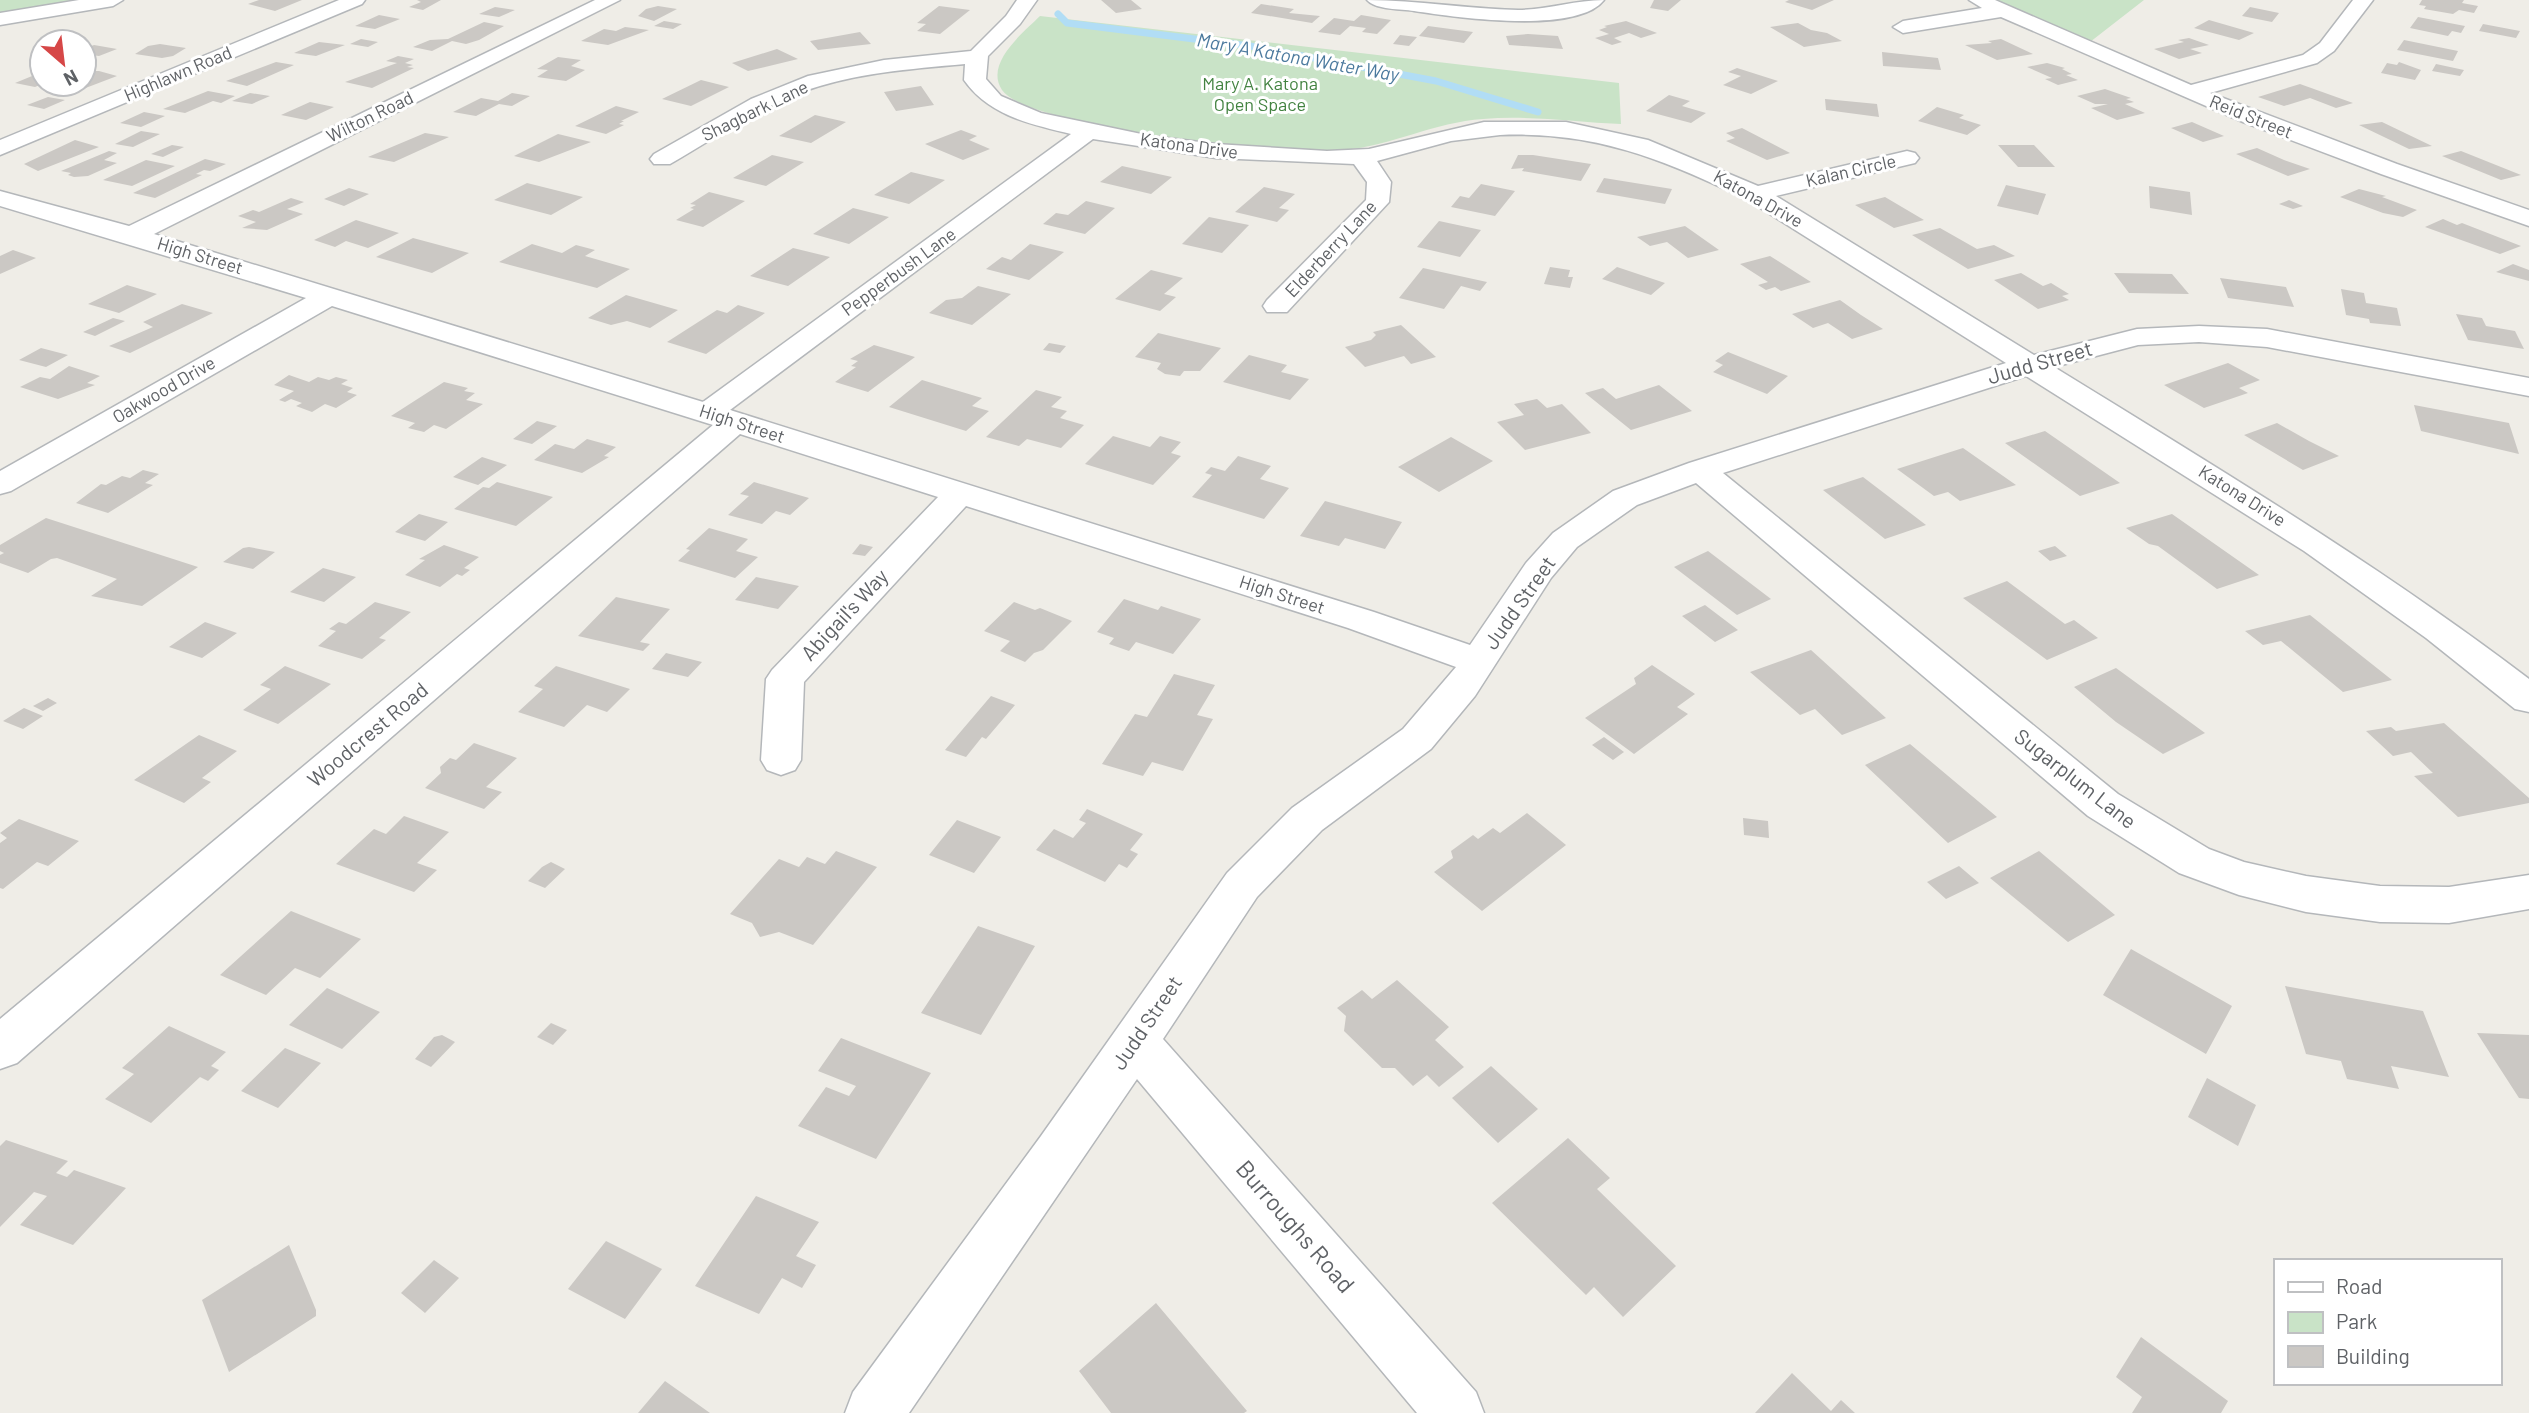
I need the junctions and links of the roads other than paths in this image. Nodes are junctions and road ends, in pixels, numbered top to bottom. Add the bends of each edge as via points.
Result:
1 (113, 0) edge
2 (355, 0) edge
3 (610, 0) edge
4 (1027, 0) edge
5 (1377, 0) edge
6 (1594, 0) edge
7 (1979, 0) edge
8 (2363, 0) edge
9 (2002, 11) junction
10 (0, 19) edge
11 (1903, 27) dead end
12 (977, 57) junction
13 (2188, 92) junction
14 (1090, 131) junction
15 (0, 148) edge
16 (1360, 157) junction
17 (1907, 158) dead end
18 (662, 159) dead end
19 (1755, 194) junction
20 (0, 198) edge
21 (2529, 218) edge
22 (131, 234) junction
23 (328, 297) junction
24 (1277, 306) dead end
25 (2033, 364) junction
26 (2529, 387) edge
27 (721, 417) junction
28 (1700, 470) junction
29 (0, 484) edge
30 (960, 493) junction
31 (1479, 662) junction
32 (2529, 699) edge
33 (781, 760) dead end
34 (2529, 892) edge
35 (1135, 1041) junction
36 (0, 1048) edge
37 (874, 1413) edge
38 (1455, 1413) edge

1 - 10 street
2 - 15 street, Highlawn Road
3 - 22 street, Wilton Road
4 - 12 street via 1016,19
5 - 6 street via 1498,15 1567,11
7 - 9 street, Reid Street
8 - 13 street via 2327,47 2311,59
9 - 11 street
9 - 13 street, Reid Street
12 - 14 street, Katona Drive via 975,82 995,102 1028,118
12 - 18 street, Shagbark Lane via 863,69 816,80 758,104
13 - 21 street, Reid Street via 2385,169
14 - 16 street, Katona Drive via 1293,159
14 - 27 street, Pepperbush Lane
16 - 19 street, Katona Drive via 1484,128 1568,129 1656,149
16 - 24 street, Elderberry Lane via 1381,181 1377,202
17 - 19 street, Kalan Circle
19 - 25 street, Katona Drive
20 - 22 street, High Street
22 - 23 street, High Street
23 - 27 street, High Street
23 - 29 street, Oakwood Drive
25 - 26 street, Judd Street via 2137,337 2232,334
25 - 28 street, Judd Street
25 - 32 street, Katona Drive via 2316,543
27 - 30 street, High Street
27 - 36 street, Woodcrest Road
28 - 31 street, Judd Street via 1625,498 1565,540 1538,571
28 - 34 street, Sugarplum Lane via 2103,805 2194,861 2239,878 2306,894 2380,904 2449,905
30 - 31 street, High Street
30 - 33 street, Abigail's Way via 785,679
31 - 35 street, Judd Street via 1417,739 1307,819 1242,885
35 - 37 street, Judd Street
35 - 38 street, Burroughs Road

